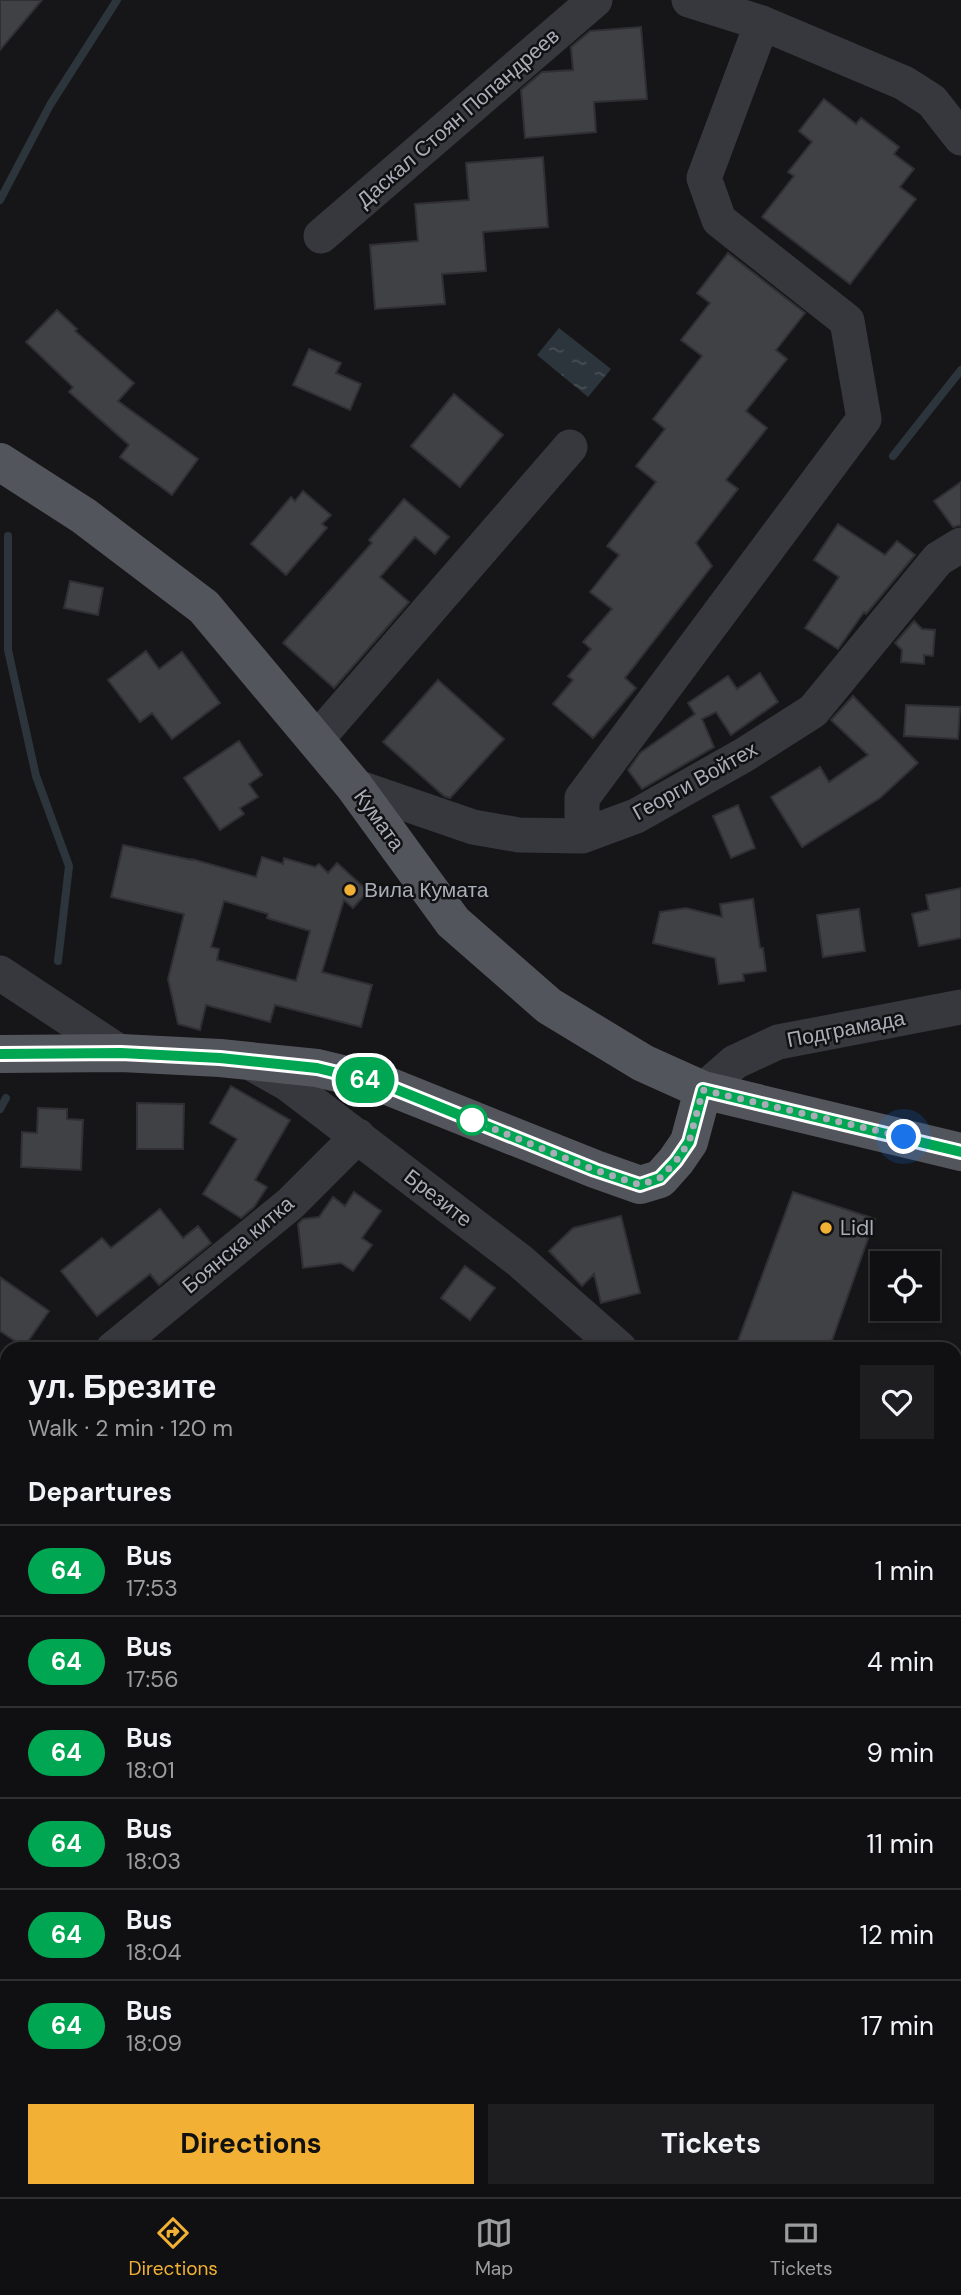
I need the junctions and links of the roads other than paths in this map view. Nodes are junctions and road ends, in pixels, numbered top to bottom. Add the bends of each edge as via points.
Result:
1 (595, 0) edge
2 (689, 0) edge
3 (759, 31) junction
4 (961, 138) edge
5 (321, 236) dead end
6 (570, 447) dead end
7 (0, 462) edge
8 (961, 545) edge
9 (316, 740) junction
10 (354, 786) junction
11 (582, 836) junction
12 (0, 974) edge
13 (961, 1007) edge
14 (121, 1053) junction
15 (3, 1059) edge
16 (246, 1060) junction
17 (703, 1090) junction
18 (358, 1136) junction
19 (961, 1152) edge
20 (122, 1342) edge
21 (612, 1342) edge

1 - 5 street, Даскал Стоян Попандреев
2 - 3 street
3 - 4 street via 904,83 932,101
3 - 11 street via 704,178 719,220 847,321 864,419 582,798
6 - 9 street
7 - 9 main road, Кумата via 84,516 204,607
8 - 11 street, Георги Войтех via 938,559 813,711 636,816
9 - 10 main road, Кумата
10 - 11 street, Георги Войтех via 473,827 519,835
10 - 17 main road, Кумата via 453,922 548,1006 643,1063
12 - 14 street
13 - 17 street, Подграмада via 778,1042 735,1062
14 - 15 main road
14 - 16 main road
16 - 17 main road via 317,1068 383,1084 640,1185 660,1178 689,1142
16 - 18 street, Брезите via 288,1084
17 - 19 main road, Кумата
18 - 20 street, Боянска китка via 290,1204
18 - 21 street, Брезите via 520,1261

